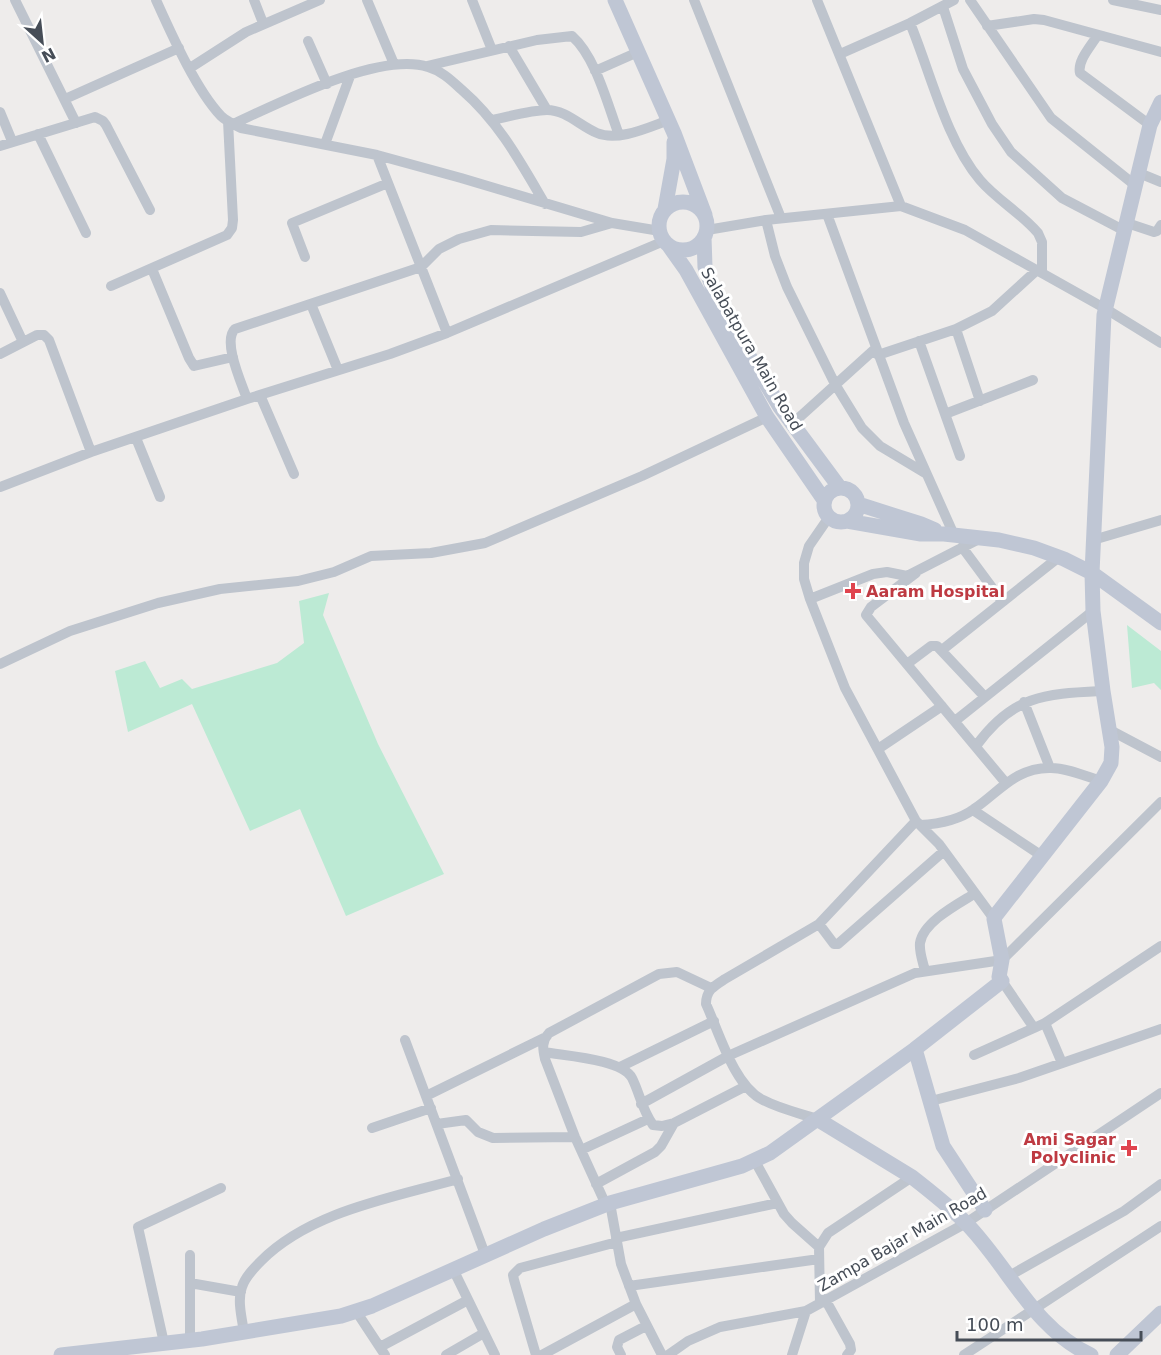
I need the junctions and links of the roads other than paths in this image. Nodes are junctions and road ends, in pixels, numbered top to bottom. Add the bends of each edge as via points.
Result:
1 (15, 0) edge
2 (156, 0) edge
3 (254, 0) edge
4 (320, 0) edge
5 (368, 0) edge
6 (472, 0) edge
7 (615, 0) edge
8 (694, 0) edge
9 (818, 0) edge
10 (954, 0) edge
11 (970, 0) edge
12 (1113, 0) edge
13 (943, 7) junction
14 (1161, 10) edge
15 (263, 23) junction
16 (910, 23) junction
17 (987, 26) junction
18 (1097, 36) junction
19 (308, 41) dead end
20 (509, 46) junction
21 (179, 48) junction
22 (492, 50) junction
23 (638, 52) junction
24 (1161, 52) edge
25 (840, 54) junction
26 (394, 64) junction
27 (428, 66) junction
28 (190, 68) junction
29 (595, 71) junction
30 (350, 76) junction
31 (327, 84) junction
32 (64, 99) junction
33 (1161, 102) edge
34 (547, 110) junction
35 (0, 112) edge
36 (492, 120) junction
37 (231, 122) junction
38 (76, 123) junction
39 (1150, 125) junction
40 (671, 127) junction
41 (38, 134) junction
42 (619, 135) junction
43 (12, 141) junction
44 (325, 144) junction
45 (0, 146) edge
46 (377, 155) junction
47 (1138, 180) junction
48 (1161, 182) edge
49 (388, 183) junction
50 (545, 204) junction
51 (901, 206) junction
52 (665, 209) junction
53 (150, 210) dead end
54 (826, 214) junction
55 (781, 218) junction
56 (766, 220) junction
57 (612, 223) junction
58 (1161, 225) edge
59 (1126, 227) junction
60 (705, 228) junction
61 (86, 233) dead end
62 (664, 239) junction
63 (305, 257) dead end
64 (421, 267) junction
65 (152, 268) junction
66 (1039, 271) junction
67 (111, 286) dead end
68 (0, 293) edge
69 (311, 304) junction
70 (1106, 309) junction
71 (956, 329) junction
72 (447, 333) junction
73 (919, 341) junction
74 (23, 342) junction
75 (1161, 343) edge
76 (877, 351) junction
77 (0, 354) edge
78 (233, 357) junction
79 (338, 370) junction
80 (1033, 380) dead end
81 (835, 384) junction
82 (260, 395) junction
83 (247, 399) junction
84 (980, 401) junction
85 (945, 414) junction
86 (767, 417) junction
87 (792, 424) junction
88 (136, 438) junction
89 (91, 452) junction
90 (960, 456) dead end
91 (925, 473) junction
92 (294, 474) dead end
93 (0, 487) edge
94 (840, 488) junction
95 (160, 497) dead end
96 (824, 500) junction
97 (858, 504) junction
98 (829, 518) junction
99 (1161, 520) edge
100 (847, 521) junction
101 (953, 539) junction
102 (1093, 540) junction
103 (1059, 557) junction
104 (916, 573) junction
105 (1092, 573) junction
106 (810, 599) junction
107 (1002, 601) junction
108 (1093, 611) junction
109 (1161, 623) edge
110 (942, 650) junction
111 (0, 664) edge
112 (907, 664) junction
113 (1102, 691) junction
114 (985, 698) junction
115 (1024, 702) junction
116 (942, 706) junction
117 (955, 722) junction
118 (1108, 729) junction
119 (976, 746) junction
120 (878, 749) junction
121 (1161, 757) edge
122 (1050, 768) junction
123 (1101, 781) junction
124 (1005, 782) junction
125 (1161, 802) edge
126 (973, 810) junction
127 (918, 823) junction
128 (944, 851) junction
129 (1042, 856) junction
130 (974, 894) junction
131 (994, 919) junction
132 (819, 924) junction
133 (1161, 946) edge
134 (1002, 960) junction
135 (925, 971) junction
136 (1002, 981) junction
137 (711, 988) junction
138 (714, 1021) junction
139 (1040, 1026) junction
140 (1161, 1029) edge
141 (544, 1038) junction
142 (405, 1040) dead end
143 (915, 1049) junction
144 (544, 1052) junction
145 (974, 1055) dead end
146 (728, 1056) junction
147 (1062, 1064) junction
148 (620, 1067) junction
149 (746, 1086) junction
150 (1161, 1093) edge
151 (426, 1096) junction
152 (931, 1101) junction
153 (640, 1104) junction
154 (431, 1108) junction
155 (648, 1119) junction
156 (817, 1119) junction
157 (674, 1123) junction
158 (437, 1124) junction
159 (372, 1128) dead end
160 (575, 1137) junction
161 (581, 1150) junction
162 (755, 1161) junction
163 (912, 1177) junction
164 (458, 1179) junction
165 (596, 1184) junction
166 (1161, 1184) edge
167 (222, 1188) dead end
168 (777, 1203) junction
169 (608, 1204) junction
170 (985, 1210) junction
171 (966, 1223) junction
172 (1161, 1226) edge
173 (617, 1240) junction
174 (819, 1248) junction
175 (190, 1255) dead end
176 (486, 1257) junction
177 (819, 1259) junction
178 (454, 1271) junction
179 (1009, 1276) junction
180 (190, 1283) junction
181 (629, 1286) junction
182 (241, 1292) junction
183 (468, 1300) junction
184 (822, 1301) junction
185 (636, 1304) junction
186 (1034, 1309) junction
187 (357, 1311) junction
188 (806, 1311) junction
189 (1161, 1313) edge
190 (646, 1326) junction
191 (244, 1332) junction
192 (484, 1333) junction
193 (190, 1340) junction
194 (164, 1343) junction
195 (793, 1350) edge
196 (383, 1351) edge
197 (61, 1355) edge
198 (446, 1355) edge
199 (495, 1355) edge
200 (536, 1355) edge
201 (542, 1355) edge
202 (621, 1355) edge
203 (662, 1355) edge
204 (668, 1355) edge
205 (847, 1355) edge
206 (964, 1355) edge
207 (1091, 1355) edge
208 (1117, 1355) edge

1 - 32 street
2 - 21 street
3 - 15 street
4 - 15 street
5 - 26 street
6 - 22 street
7 - 23 street
8 - 55 street
9 - 25 street
10 - 13 street
11 - 17 street
12 - 14 street
13 - 16 street
13 - 59 street via 963,69 1011,152 1062,198
15 - 28 street
16 - 25 street
16 - 66 street via 937,99 966,160 981,180 1038,233 1042,242
17 - 18 street via 1044,20
17 - 47 street via 1051,118
18 - 24 street
18 - 39 street via 1081,62 1080,73
19 - 31 street
20 - 22 street
20 - 29 street via 572,36
20 - 34 street
21 - 28 street
21 - 32 street
22 - 27 street
23 - 29 street
23 - 40 street
25 - 51 street
26 - 27 street
26 - 30 street
27 - 36 street via 447,76
28 - 37 street via 222,117
29 - 42 street
30 - 31 street
30 - 44 street
31 - 37 street
32 - 38 street
33 - 39 street
34 - 36 street
34 - 42 street via 562,113 598,134
35 - 43 street
36 - 50 street
37 - 44 street via 241,129
37 - 65 street via 232,228 223,239
38 - 41 street
38 - 53 street via 95,117 103,121
39 - 47 street
40 - 42 street
40 - 52 street via 674,159
40 - 60 street, Salabatpura Main Road
41 - 43 street
41 - 61 street
43 - 45 street
44 - 46 street
46 - 49 street
46 - 50 street
47 - 48 street
47 - 59 street
49 - 63 street via 292,223
49 - 64 street
50 - 57 street
51 - 54 street
51 - 66 street via 965,230
52 - 60 street via 672,204 694,204
52 - 62 street via 661,216
54 - 55 street
54 - 76 street
55 - 56 street
56 - 60 street
56 - 81 street via 787,286
57 - 62 street
57 - 64 street via 581,232 491,230 439,249
58 - 59 street via 1154,232
59 - 70 street
60 - 62 street via 693,248 685,250
60 - 87 street, Salabatpura Main Road via 705,267 713,290
62 - 72 street
62 - 86 street, Salabatpura Main Road via 686,270
64 - 69 street
64 - 72 street
65 - 67 street
65 - 78 street via 194,366
66 - 70 street
66 - 71 street via 992,311
68 - 74 street
69 - 78 street via 235,329 230,334
69 - 79 street
70 - 75 street
70 - 102 street
71 - 73 street
71 - 84 street
72 - 79 street
73 - 76 street
73 - 85 street
74 - 77 street
74 - 89 street via 37,335 49,340
76 - 81 street
76 - 91 street
78 - 83 street
79 - 82 street
80 - 84 street
81 - 87 street
81 - 91 street via 862,428 880,446
82 - 83 street
82 - 92 street
83 - 88 street
84 - 85 street
85 - 90 street
86 - 96 street, Salabatpura Main Road
86 - 111 street via 485,543 431,553 371,556 334,572 298,581 220,589 158,603 70,631
87 - 94 street, Salabatpura Main Road
88 - 89 street
88 - 95 street
89 - 93 street
91 - 101 street
94 - 96 street
94 - 97 street via 850,490
96 - 98 street
97 - 100 street
97 - 101 street via 921,524
98 - 100 street
98 - 106 street via 809,546 804,563
99 - 102 street
100 - 101 street
101 - 103 street via 982,537
101 - 104 street
101 - 107 street
102 - 105 street
103 - 105 street
103 - 107 street
104 - 106 street via 873,574
104 - 112 street via 866,615
105 - 108 street
105 - 109 street
106 - 120 street via 845,688
107 - 110 street
108 - 113 street
108 - 114 street
110 - 112 street via 933,645
110 - 114 street
112 - 116 street
113 - 115 street via 1055,693
113 - 118 street
114 - 117 street
115 - 119 street via 989,727
115 - 122 street
116 - 117 street
116 - 120 street
117 - 119 street
118 - 121 street
118 - 123 street via 1111,763
119 - 124 street
120 - 127 street
122 - 123 street
122 - 124 street
123 - 129 street
124 - 126 street
125 - 134 street
126 - 127 street via 934,825
126 - 129 street
127 - 128 street
127 - 132 street
128 - 130 street
128 - 132 street via 838,944
129 - 131 street
130 - 131 street
130 - 135 street via 948,910 922,938
131 - 134 street
132 - 137 street
133 - 139 street
134 - 135 street
134 - 136 street
135 - 146 street
136 - 139 street
136 - 143 street
137 - 138 street via 706,1004
137 - 141 street via 677,972 659,974
138 - 146 street
138 - 148 street
139 - 145 street
139 - 147 street
140 - 147 street
141 - 144 street
141 - 151 street
142 - 151 street
143 - 152 street
143 - 156 street
144 - 148 street
144 - 160 street
146 - 149 street
146 - 153 street
147 - 152 street
148 - 153 street via 633,1079
149 - 156 street via 761,1100
149 - 157 street
150 - 170 street, Zampa Bajar Main Road
151 - 154 street
152 - 170 street via 942,1146
153 - 155 street
154 - 158 street
154 - 159 street
155 - 157 street via 653,1125
155 - 161 street
156 - 162 street
156 - 163 street
157 - 165 street via 655,1152
158 - 160 street via 466,1120 478,1132 493,1138
158 - 164 street
160 - 161 street
161 - 165 street
162 - 168 street
162 - 169 street
163 - 171 street
163 - 174 street via 828,1233
164 - 176 street
164 - 182 street via 316,1222 268,1255 250,1272
165 - 169 street
166 - 179 street via 1124,1211
167 - 194 street via 138,1227
168 - 173 street
168 - 174 street
169 - 173 street
169 - 176 street
170 - 171 street, Zampa Bajar Main Road
171 - 179 street
171 - 184 street, Zampa Bajar Main Road
172 - 186 street
173 - 181 street
173 - 200 street via 520,1268 513,1275
174 - 177 street
175 - 180 street
176 - 178 street
177 - 181 street
177 - 184 street
178 - 183 street
178 - 187 street
179 - 186 street
180 - 182 street
180 - 193 street
181 - 185 street
182 - 191 street
183 - 192 street
183 - 196 street
184 - 188 street, Zampa Bajar Main Road
184 - 205 street via 849,1344 851,1350
185 - 190 street
185 - 201 street
186 - 206 street
186 - 207 street via 1065,1340
187 - 191 street via 326,1320
187 - 196 street
188 - 195 street, Zampa Bajar Main Road
188 - 204 street via 720,1327
189 - 208 street
190 - 202 street via 619,1340
190 - 203 street
191 - 193 street
192 - 198 street
192 - 199 street
193 - 194 street
194 - 197 street

